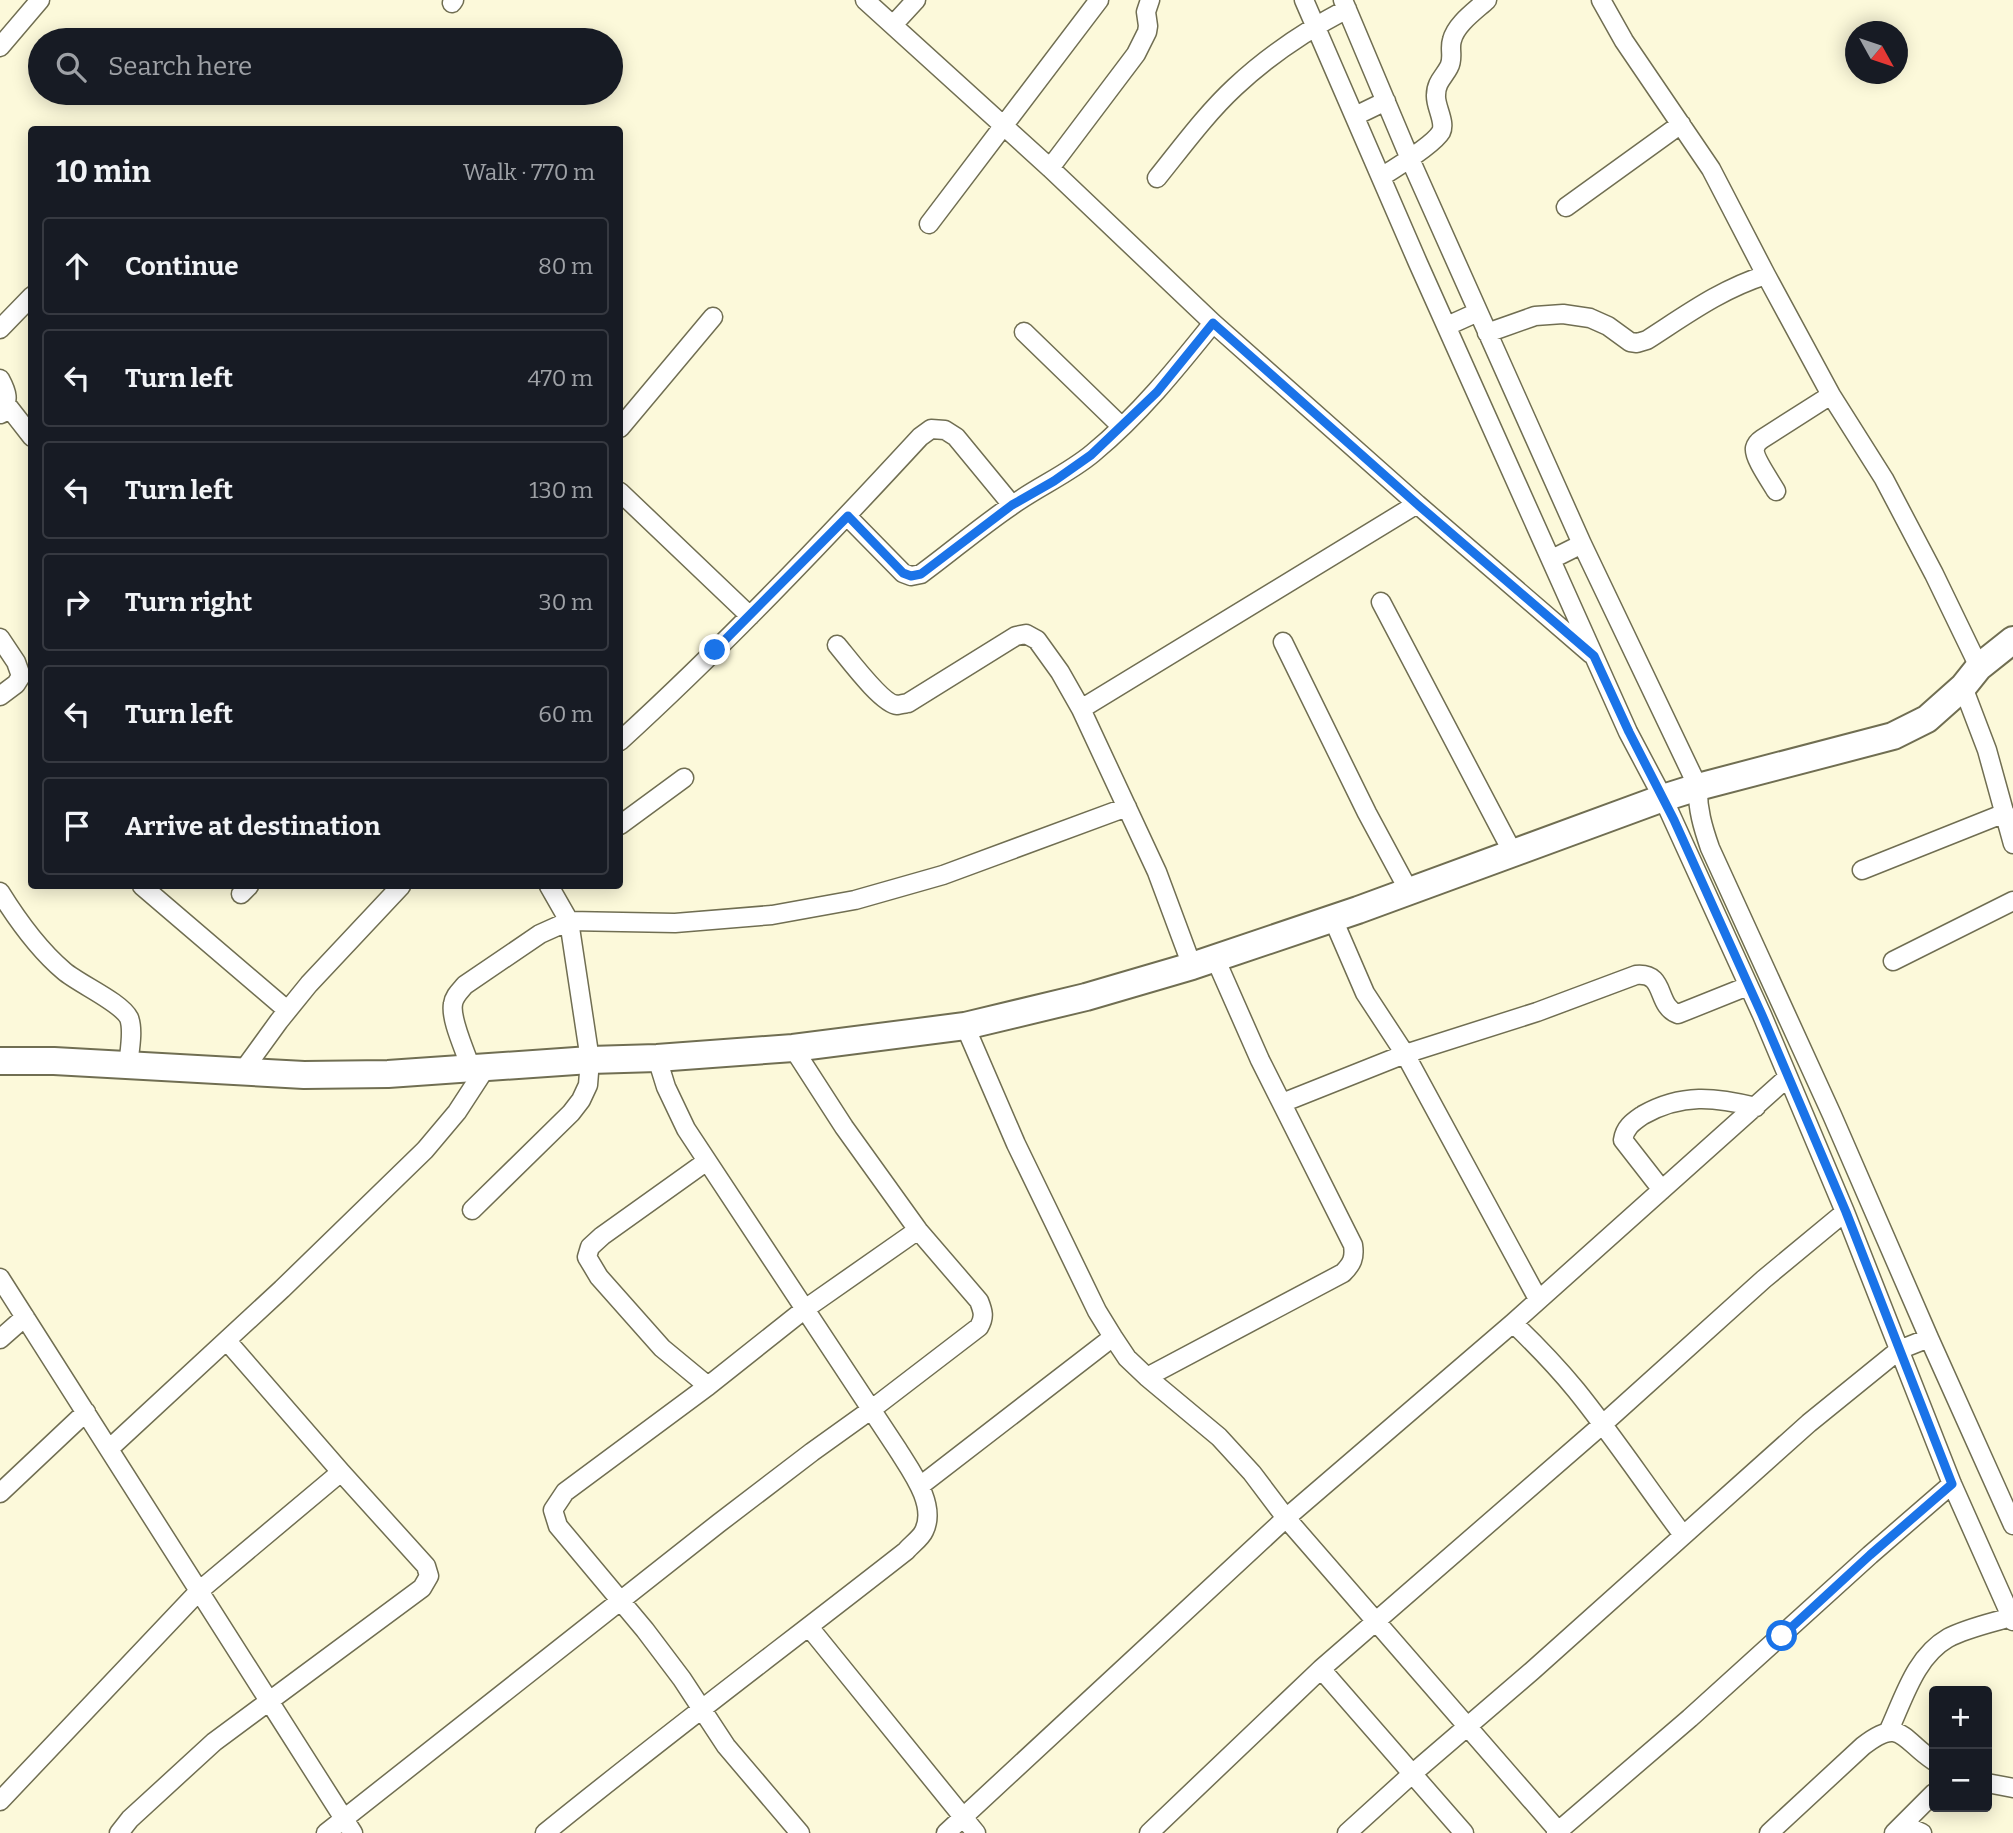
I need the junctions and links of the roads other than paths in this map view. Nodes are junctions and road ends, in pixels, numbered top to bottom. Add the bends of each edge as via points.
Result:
1 (40, 0) edge
2 (865, 0) edge
3 (916, 0) edge
4 (1099, 0) edge
5 (1150, 0) edge
6 (1304, 0) edge
7 (1487, 0) edge
8 (1601, 0) edge
9 (1345, 5) edge
10 (893, 26) junction
11 (1315, 26) junction
12 (0, 47) edge
13 (1386, 101) junction
14 (1355, 116) junction
15 (1681, 124) junction
16 (1003, 125) junction
17 (1410, 159) junction
18 (1050, 168) junction
19 (1381, 177) junction
20 (1157, 178) dead end
21 (1566, 207) dead end
22 (929, 224) dead end
23 (1766, 275) junction
24 (28, 300) edge
25 (1478, 312) junction
26 (713, 317) dead end
27 (1213, 323) junction
28 (1447, 326) junction
29 (0, 329) edge
30 (1024, 332) dead end
31 (1487, 333) junction
32 (0, 379) edge
33 (1831, 395) junction
34 (3, 410) edge
35 (623, 424) edge
36 (1122, 427) junction
37 (28, 433) edge
38 (1776, 491) dead end
39 (623, 495) edge
40 (1417, 504) junction
41 (1012, 505) junction
42 (848, 516) junction
43 (1582, 544) junction
44 (1552, 559) junction
45 (1381, 602) dead end
46 (750, 616) junction
47 (0, 638) edge
48 (2013, 640) edge
49 (1283, 642) dead end
50 (837, 645) dead end
51 (1594, 656) junction
52 (1971, 677) junction
53 (26, 683) edge
54 (0, 696) edge
55 (1082, 709) junction
56 (623, 738) edge
57 (684, 778) dead end
58 (1698, 786) junction
59 (1663, 798) junction
60 (1126, 807) junction
61 (2005, 814) junction
62 (623, 823) edge
63 (2013, 844) edge
64 (1513, 853) junction
65 (1862, 870) dead end
66 (146, 889) edge
67 (398, 889) edge
68 (551, 889) edge
69 (1409, 891) junction
70 (0, 892) edge
71 (2013, 901) edge
72 (1333, 919) junction
73 (569, 921) junction
74 (1894, 961) dead end
75 (1204, 962) junction
76 (1748, 986) junction
77 (287, 1010) junction
78 (965, 1026) junction
79 (793, 1048) junction
80 (1405, 1054) junction
81 (657, 1058) junction
82 (590, 1060) junction
83 (0, 1061) edge
84 (128, 1066) junction
85 (478, 1069) junction
86 (242, 1072) junction
87 (1788, 1077) junction
88 (1282, 1103) junction
89 (1756, 1107) junction
90 (707, 1161) junction
91 (1662, 1190) junction
92 (472, 1210) dead end
93 (1846, 1212) junction
94 (918, 1230) junction
95 (0, 1278) edge
96 (1538, 1299) junction
97 (806, 1309) junction
98 (25, 1317) junction
99 (1513, 1323) junction
100 (1113, 1337) junction
101 (1929, 1338) junction
102 (0, 1339) edge
103 (228, 1341) junction
104 (1899, 1350) junction
105 (1147, 1377) junction
106 (708, 1386) junction
107 (872, 1409) junction
108 (86, 1412) junction
109 (1603, 1424) junction
110 (109, 1449) junction
111 (341, 1472) junction
112 (1952, 1484) junction
113 (920, 1486) junction
114 (0, 1493) edge
115 (1286, 1518) junction
116 (2013, 1525) edge
117 (1683, 1535) junction
118 (199, 1591) junction
119 (622, 1601) junction
120 (2012, 1619) edge
121 (1377, 1620) junction
122 (809, 1628) junction
123 (1321, 1670) junction
124 (271, 1702) junction
125 (702, 1710) junction
126 (1468, 1726) junction
127 (1889, 1730) junction
128 (1929, 1756) edge
129 (1412, 1774) junction
130 (1992, 1784) edge
131 (2013, 1787) edge
132 (1929, 1798) edge
133 (0, 1801) edge
134 (963, 1817) junction
135 (349, 1826) edge
136 (1899, 1829) edge
137 (1558, 1832) edge
138 (119, 1833) edge
139 (326, 1833) edge
140 (545, 1833) edge
141 (800, 1833) edge
142 (946, 1833) edge
143 (976, 1833) edge
144 (1149, 1833) edge
145 (1347, 1833) edge
146 (1464, 1833) edge
147 (1769, 1833) edge
148 (1922, 1833) edge

1 - 12 street
2 - 10 street
3 - 10 street
4 - 16 street
5 - 18 street via 1147,33 1136,54
6 - 11 street
7 - 17 street via 1452,40 1450,66 1436,88 1440,133
8 - 15 street via 1623,41
9 - 11 street
9 - 13 street
10 - 16 street
11 - 14 street
11 - 20 street via 1235,87
13 - 14 street
13 - 17 street
14 - 19 street
15 - 21 street
15 - 23 street via 1711,169
16 - 18 street
16 - 22 street
17 - 19 street
17 - 25 street
18 - 27 street
19 - 28 street
23 - 31 street via 1740,283 1637,343 1590,318 1563,314 1535,316
23 - 33 street
24 - 29 street
25 - 28 street
25 - 31 street
26 - 35 street
27 - 36 street
27 - 40 street
28 - 44 street
30 - 36 street
31 - 43 street
32 - 34 street via 8,393
33 - 38 street via 1756,444 1756,456
33 - 52 street via 1884,479 1934,574
34 - 37 street
36 - 41 street via 1091,455
39 - 46 street
40 - 51 street
40 - 55 street
41 - 42 street via 921,574 911,576 896,568
41 - 42 street via 956,437 931,429
42 - 46 street
43 - 44 street
43 - 58 street
44 - 51 street
45 - 64 street
46 - 56 street
47 - 53 street
48 - 52 street
49 - 69 street
50 - 55 street via 878,693 897,705 908,703 1026,634 1037,640
51 - 59 street
52 - 58 street via 1927,719 1893,736
52 - 61 street
53 - 54 street via 16,684
55 - 60 street
57 - 62 street
58 - 59 street
58 - 101 street via 1710,848
59 - 64 street
59 - 76 street
60 - 73 street via 943,875 855,900 772,915 675,923
60 - 75 street
61 - 63 street
61 - 65 street
64 - 69 street
66 - 77 street
67 - 77 street
68 - 73 street
69 - 72 street
70 - 84 street via 38,946 66,973 128,1017
71 - 74 street
72 - 75 street
72 - 80 street via 1365,993
73 - 82 street
73 - 85 street via 540,934 455,996 455,1020
75 - 78 street
75 - 88 street
76 - 80 street via 1678,1014 1667,1007 1652,977 1636,975
76 - 87 street
77 - 86 street
78 - 79 street
78 - 100 street via 1017,1144
79 - 81 street
79 - 94 street
80 - 88 street
80 - 96 street
81 - 82 street
81 - 90 street via 686,1129
82 - 85 street
82 - 92 street via 582,1100
83 - 84 street
84 - 86 street
85 - 86 street via 388,1074
85 - 103 street via 457,1112 425,1150
87 - 89 street
87 - 93 street
88 - 105 street via 1353,1245 1351,1265 1331,1280
89 - 91 street
89 - 91 street via 1697,1098 1672,1102 1631,1123 1623,1140
90 - 97 street
90 - 106 street via 602,1236 590,1247 587,1258 662,1348
91 - 96 street
93 - 104 street
93 - 109 street
94 - 97 street
94 - 107 street via 979,1301 983,1320
95 - 98 street
96 - 99 street
97 - 106 street
97 - 107 street
98 - 102 street
98 - 108 street
99 - 109 street
99 - 115 street
100 - 105 street
100 - 113 street
101 - 104 street
101 - 116 street
103 - 110 street
103 - 111 street
104 - 112 street
104 - 117 street
105 - 115 street via 1219,1437
106 - 119 street via 565,1492 553,1510 558,1526
107 - 113 street
107 - 119 street
108 - 110 street
108 - 114 street
109 - 117 street
109 - 121 street
110 - 118 street
111 - 118 street
111 - 124 street via 426,1566 429,1576 422,1588
112 - 120 street
112 - 137 street
113 - 122 street via 928,1513 924,1531 906,1551
115 - 121 street
115 - 134 street
117 - 126 street
118 - 124 street
118 - 133 street
119 - 125 street
119 - 135 street
120 - 127 street via 1947,1638 1931,1651 1917,1668
121 - 123 street
121 - 126 street
122 - 125 street
122 - 134 street
123 - 129 street
123 - 144 street
124 - 135 street
124 - 138 street via 214,1742
125 - 140 street
125 - 141 street via 726,1746
126 - 129 street
126 - 137 street
127 - 128 street
127 - 147 street via 1863,1746
129 - 145 street
129 - 146 street
130 - 131 street
132 - 136 street
134 - 142 street
134 - 143 street
135 - 139 street
136 - 148 street

